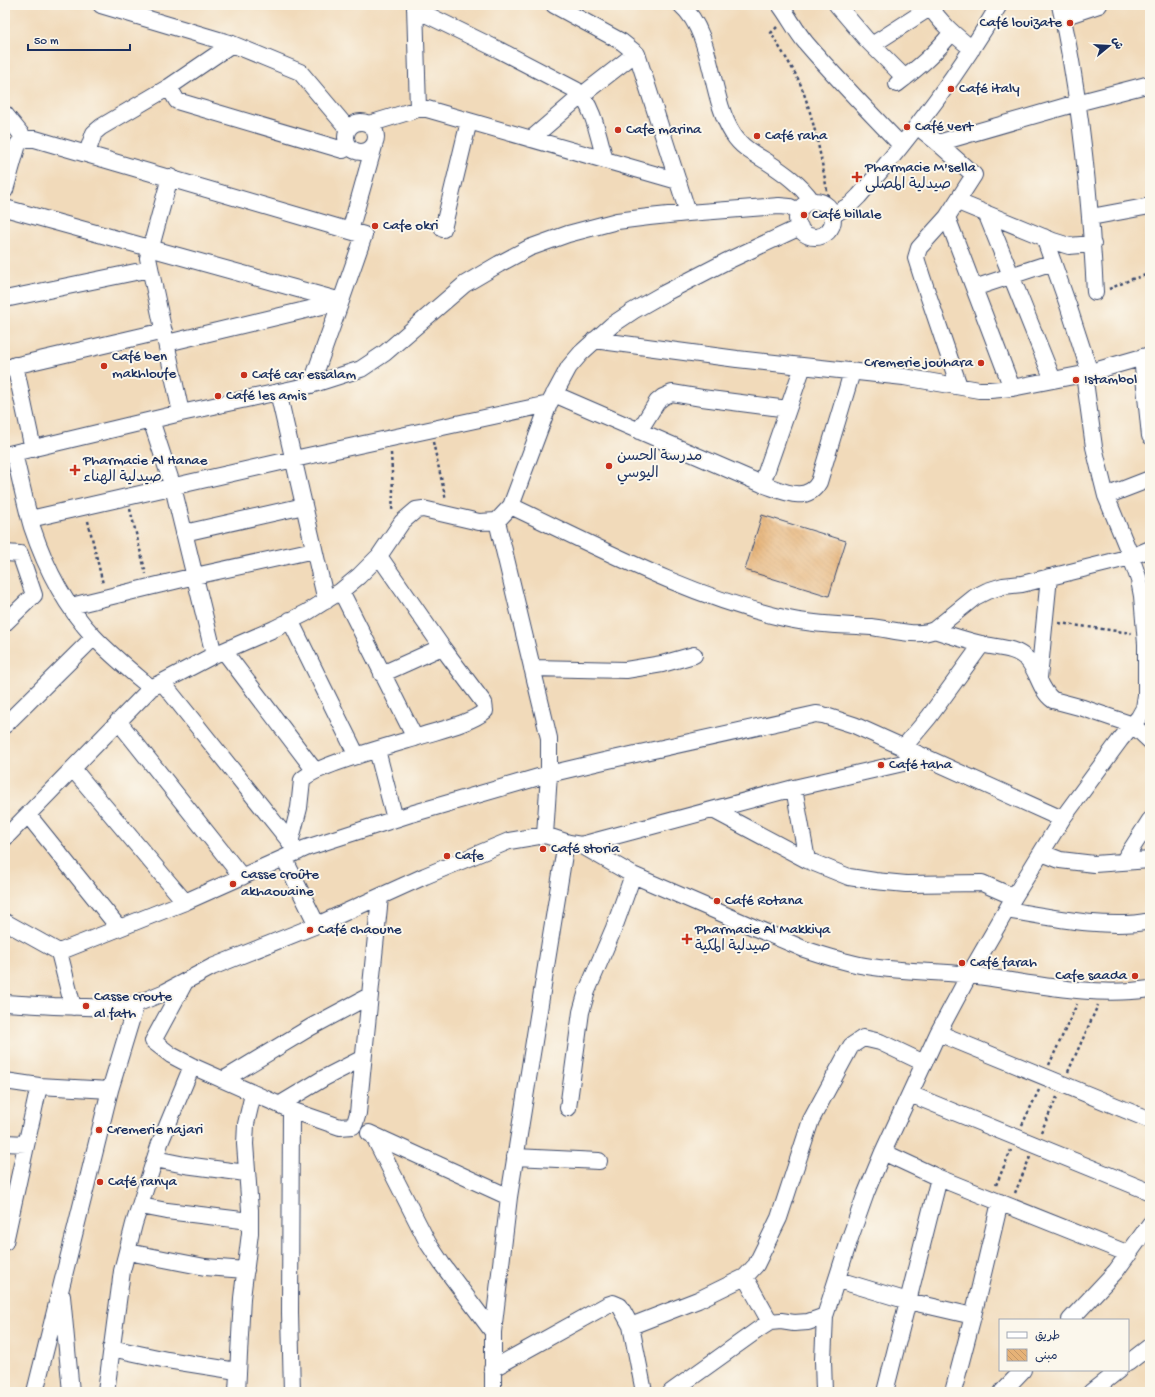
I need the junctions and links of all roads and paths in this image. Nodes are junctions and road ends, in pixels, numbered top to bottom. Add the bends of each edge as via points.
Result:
1 (101, 5) edge
2 (554, 5) edge
3 (681, 5) edge
4 (999, 5) edge
5 (1098, 5) edge
6 (930, 6) edge
7 (415, 7) edge
8 (843, 7) edge
9 (784, 11) edge
10 (1061, 11) edge
11 (952, 32) junction
12 (232, 44) junction
13 (872, 45) junction
14 (972, 50) junction
15 (636, 53) junction
16 (1150, 84) edge
17 (169, 87) junction
18 (582, 95) junction
19 (1077, 103) junction
20 (418, 109) junction
21 (5, 114) edge
22 (469, 121) junction
23 (376, 122) junction
24 (917, 126) junction
25 (348, 129) junction
26 (25, 139) junction
27 (531, 140) junction
28 (375, 143) junction
29 (938, 143) junction
30 (901, 145) junction
31 (349, 146) junction
32 (87, 153) junction
33 (606, 160) junction
34 (170, 177) junction
35 (678, 181) junction
36 (5, 190) edge
37 (812, 201) junction
38 (958, 202) junction
39 (1150, 206) edge
40 (5, 208) edge
41 (799, 211) junction
42 (688, 213) junction
43 (832, 213) junction
44 (986, 213) junction
45 (947, 217) junction
46 (1091, 217) junction
47 (800, 227) junction
48 (443, 229) dead end
49 (350, 231) junction
50 (1044, 237) junction
51 (1093, 244) junction
52 (150, 249) junction
53 (1053, 262) junction
54 (150, 269) junction
55 (1150, 274) edge
56 (1012, 275) junction
57 (974, 288) junction
58 (1095, 292) joint
59 (5, 299) edge
60 (341, 301) junction
61 (165, 337) junction
62 (594, 340) junction
63 (1146, 356) edge
64 (803, 366) junction
65 (10, 367) edge
66 (852, 372) junction
67 (1087, 373) junction
68 (1053, 380) junction
69 (311, 385) junction
70 (959, 386) junction
71 (1012, 388) junction
72 (278, 392) junction
73 (552, 399) junction
74 (788, 409) junction
75 (181, 413) junction
76 (151, 420) junction
77 (430, 430) junction
78 (639, 431) junction
79 (1150, 436) edge
80 (391, 438) junction
81 (34, 449) junction
82 (9, 454) edge
83 (294, 459) junction
84 (1150, 479) edge
85 (762, 484) junction
86 (173, 487) junction
87 (1106, 496) junction
88 (128, 497) junction
89 (304, 506) junction
90 (511, 506) junction
91 (85, 507) junction
92 (449, 515) junction
93 (30, 518) junction
94 (497, 521) junction
95 (184, 533) junction
96 (390, 540) junction
97 (1150, 549) edge
98 (314, 550) junction
99 (5, 553) edge
100 (379, 556) junction
101 (1131, 557) junction
102 (195, 576) junction
103 (1049, 577) junction
104 (149, 587) junction
105 (341, 591) junction
106 (1146, 595) edge
107 (107, 597) junction
108 (326, 601) junction
109 (71, 606) junction
110 (290, 620) junction
111 (1044, 621) junction
112 (5, 623) edge
113 (934, 630) junction
114 (94, 637) junction
115 (1147, 641) edge
116 (982, 644) junction
117 (442, 647) junction
118 (219, 653) junction
119 (694, 654) dead end
120 (532, 668) junction
121 (382, 674) junction
122 (1039, 678) junction
123 (156, 685) junction
124 (1147, 712) edge
125 (118, 721) junction
126 (5, 725) edge
127 (1134, 725) junction
128 (415, 738) junction
129 (1150, 741) edge
130 (902, 748) junction
131 (377, 750) junction
132 (357, 756) junction
133 (925, 758) junction
134 (73, 769) junction
135 (315, 771) junction
136 (549, 774) junction
137 (794, 788) junction
138 (713, 810) junction
139 (28, 815) junction
140 (395, 819) junction
141 (1062, 819) junction
142 (1150, 820) edge
143 (544, 835) junction
144 (5, 838) edge
145 (573, 843) junction
146 (294, 847) junction
147 (1042, 854) junction
148 (284, 858) junction
149 (807, 860) junction
150 (1150, 860) edge
151 (1123, 862) junction
152 (633, 875) junction
153 (242, 877) junction
154 (380, 897) junction
155 (185, 902) junction
156 (1011, 903) junction
157 (1150, 921) edge
158 (5, 922) edge
159 (316, 925) junction
160 (119, 928) junction
161 (59, 952) junction
162 (968, 975) junction
163 (184, 982) junction
164 (1150, 989) edge
165 (1083, 991) junction
166 (370, 996) junction
167 (5, 1003) edge
168 (136, 1004) junction
169 (73, 1007) junction
170 (938, 1033) junction
171 (127, 1035) junction
172 (153, 1042) junction
173 (363, 1058) junction
174 (924, 1063) junction
175 (192, 1066) junction
176 (1043, 1076) junction
177 (223, 1080) junction
178 (5, 1081) edge
179 (39, 1086) junction
180 (110, 1090) junction
181 (252, 1094) junction
182 (910, 1094) junction
183 (285, 1108) junction
184 (568, 1108) dead end
185 (1150, 1120) edge
186 (353, 1126) junction
187 (373, 1135) junction
188 (1017, 1137) junction
189 (5, 1143) edge
190 (26, 1144) junction
191 (883, 1152) junction
192 (515, 1157) junction
193 (155, 1159) junction
194 (599, 1161) dead end
195 (246, 1173) junction
196 (939, 1178) junction
197 (1150, 1192) edge
198 (509, 1197) junction
199 (995, 1200) junction
200 (9, 1203) edge
201 (141, 1206) junction
202 (250, 1222) junction
203 (1150, 1224) edge
204 (5, 1242) edge
205 (128, 1252) junction
206 (1129, 1254) junction
207 (246, 1270) junction
208 (745, 1277) junction
209 (838, 1280) junction
210 (61, 1285) junction
211 (908, 1301) junction
212 (825, 1316) junction
213 (973, 1316) junction
214 (1071, 1319) edge
215 (770, 1322) junction
216 (630, 1326) junction
217 (493, 1332) junction
218 (1150, 1346) edge
219 (111, 1348) junction
220 (1129, 1362) edge
221 (492, 1369) junction
222 (237, 1371) junction
223 (1022, 1371) edge
224 (1118, 1371) edge
225 (35, 1392) edge
226 (71, 1392) edge
227 (106, 1392) edge
228 (235, 1392) edge
229 (292, 1392) edge
230 (493, 1392) edge
231 (644, 1392) edge
232 (671, 1392) edge
233 (824, 1392) edge
234 (885, 1392) edge
235 (953, 1392) edge
236 (1002, 1392) edge
237 (1091, 1392) edge

1 - 12 street
2 - 15 street via 622,42
3 - 37 street via 698,30 724,115 733,135 747,149 795,182
4 - 14 street
5 - 10 street
6 - 11 street via 934,14
6 - 13 street
7 - 18 street
7 - 20 street
8 - 13 street
9 - 30 street via 807,44
9 - 43 path via 771,33 799,82 807,104
10 - 19 street
11 - 13 street via 934,53 900,82
11 - 14 street
12 - 17 street
12 - 25 street via 300,72
14 - 24 street
15 - 18 street
15 - 35 street
16 - 19 street
17 - 31 street via 177,101 343,150
17 - 32 street via 101,127 94,133
18 - 27 street
18 - 33 street via 589,106
19 - 29 street
19 - 46 street via 1085,150
20 - 22 street via 428,109
20 - 23 street
21 - 26 street
22 - 27 street
22 - 48 street
23 - 25 street via 355,123
23 - 28 street
24 - 29 street
24 - 30 street
25 - 31 street via 346,140
26 - 32 street via 35,139
26 - 36 street via 15,150
27 - 33 street
28 - 31 street via 371,149 364,152 355,151
28 - 49 street
29 - 38 street via 974,175
30 - 43 street via 860,196 850,205
32 - 34 street
33 - 35 street
34 - 49 street
34 - 52 street
35 - 42 street
37 - 41 street via 802,206
37 - 43 street via 823,202
38 - 44 street
38 - 45 street
39 - 46 street
40 - 52 street
41 - 42 street via 779,206
41 - 47 street
42 - 69 street via 617,221 590,227 529,248 465,284 385,353 361,369
43 - 47 street via 831,226 824,234 813,236
44 - 50 street
44 - 56 street
45 - 57 street
45 - 70 street via 919,248 916,258
46 - 51 street
47 - 62 street via 663,294 612,324
49 - 60 street via 364,235
50 - 51 street via 1069,246
50 - 53 street
51 - 58 street
52 - 54 street
52 - 60 street
53 - 56 street
53 - 67 street
54 - 59 street
54 - 61 street
55 - 58 path
56 - 57 street
56 - 68 street
57 - 71 street
60 - 61 street
60 - 69 street
61 - 65 street
61 - 75 street
62 - 64 street
62 - 73 street via 570,367
63 - 67 street
63 - 79 street
64 - 66 street
64 - 74 street
65 - 81 street
66 - 70 street
66 - 85 street via 819,482 814,489 795,495
67 - 68 street
67 - 87 street via 1094,447
68 - 71 street
69 - 72 street
70 - 71 street via 990,390
72 - 75 street
72 - 83 street
73 - 77 street
73 - 78 street
73 - 90 street
74 - 78 street via 672,393 663,396 657,402
74 - 85 street
75 - 76 street
76 - 81 street
76 - 86 street
77 - 80 street
77 - 92 path
78 - 85 street
80 - 83 street
80 - 96 path via 393,491
81 - 82 street
82 - 93 street
83 - 86 street
83 - 89 street
84 - 87 street
86 - 88 street
86 - 95 street
87 - 101 street
88 - 91 street
88 - 104 path
89 - 95 street
89 - 98 street
90 - 94 street
90 - 113 street via 683,586 759,612 809,623 919,634
91 - 93 street
91 - 107 path
92 - 94 street via 479,522
92 - 96 street via 423,509 416,510 402,522
93 - 109 street via 52,575
94 - 120 street
95 - 102 street
96 - 100 street
97 - 101 street
98 - 102 street
98 - 108 street
99 - 112 street via 20,554 34,595
100 - 105 street
100 - 117 street
101 - 103 street
101 - 106 street
102 - 104 street
102 - 118 street
103 - 111 street
103 - 113 street via 979,594
104 - 107 street
105 - 108 street
105 - 121 street
106 - 115 street
107 - 109 street
108 - 110 street
109 - 114 street
110 - 118 street
110 - 132 street
111 - 115 path
111 - 122 street
113 - 116 street
114 - 123 street
114 - 126 street
115 - 124 street
116 - 122 street via 1021,655 1030,662
116 - 130 street via 929,717
117 - 121 street
117 - 128 street via 484,703 485,711 469,720
118 - 123 street
118 - 135 street
119 - 120 street via 662,664 626,670
120 - 136 street via 549,738
121 - 128 street
122 - 127 street via 1053,700
123 - 125 street
123 - 146 street
124 - 127 street
125 - 134 street
125 - 153 street
127 - 129 street
127 - 141 street
128 - 131 street
130 - 133 street
130 - 136 street via 854,725 816,714
131 - 132 street
131 - 140 street
132 - 135 street
133 - 137 street
133 - 141 street
134 - 139 street
134 - 155 street
135 - 146 street via 302,780
136 - 140 street
136 - 143 street
137 - 138 street
137 - 149 street
138 - 145 street
138 - 149 street
139 - 144 street
139 - 160 street
140 - 146 street
141 - 147 street
142 - 151 street
143 - 145 street
143 - 154 street via 509,841
145 - 152 street
145 - 192 street
146 - 148 street
147 - 151 street via 1077,863
147 - 156 street
148 - 153 street
148 - 159 street
149 - 156 street via 860,879 906,884 982,883
150 - 151 street
152 - 162 street via 833,958 887,969
152 - 184 street via 581,1012
153 - 155 street
154 - 159 street
154 - 166 street
155 - 160 street
156 - 157 street via 1054,918 1115,924
156 - 162 street
158 - 161 street
159 - 163 street via 212,967
160 - 161 street
161 - 169 street
162 - 165 street
162 - 170 street
163 - 168 street
163 - 172 street
164 - 165 street
165 - 176 path
166 - 173 street
166 - 177 street via 311,1027
167 - 169 street
168 - 169 street via 116,1008
168 - 171 street
170 - 174 street
170 - 176 street
171 - 172 street
171 - 180 street
172 - 175 street
173 - 183 street via 324,1078
173 - 186 street via 358,1113
174 - 182 street
174 - 208 street via 880,1042 863,1038 852,1046 811,1120 780,1218 756,1265
175 - 177 street
175 - 193 street
176 - 185 street
176 - 188 path via 1041,1086
177 - 181 street
178 - 179 street
179 - 180 street
179 - 190 street
180 - 210 street
181 - 183 street
181 - 195 street via 244,1144
182 - 188 street
182 - 191 street
183 - 186 street via 340,1128
183 - 229 street
186 - 187 street
187 - 198 street
187 - 217 street via 428,1244
188 - 197 street
188 - 199 path
189 - 190 street
190 - 200 street
191 - 196 street
191 - 209 street via 850,1238
192 - 194 street
192 - 198 street
193 - 195 street
193 - 201 street
195 - 202 street
196 - 199 street
196 - 211 street
198 - 217 street
199 - 206 street
199 - 213 street
200 - 204 street
201 - 202 street
201 - 205 street
202 - 207 street
203 - 206 street
205 - 207 street via 205,1267
205 - 219 street via 121,1279
206 - 214 street
207 - 222 street
208 - 215 street
208 - 216 street via 698,1300
209 - 211 street
209 - 212 street
210 - 225 street
210 - 226 street
211 - 213 street
211 - 234 street
212 - 215 street via 808,1322
212 - 233 street
213 - 235 street
215 - 232 street
216 - 221 street via 620,1306 613,1303
216 - 231 street
217 - 221 street
218 - 220 street
219 - 222 street
219 - 227 street
221 - 230 street
222 - 228 street
223 - 236 street
224 - 237 street

